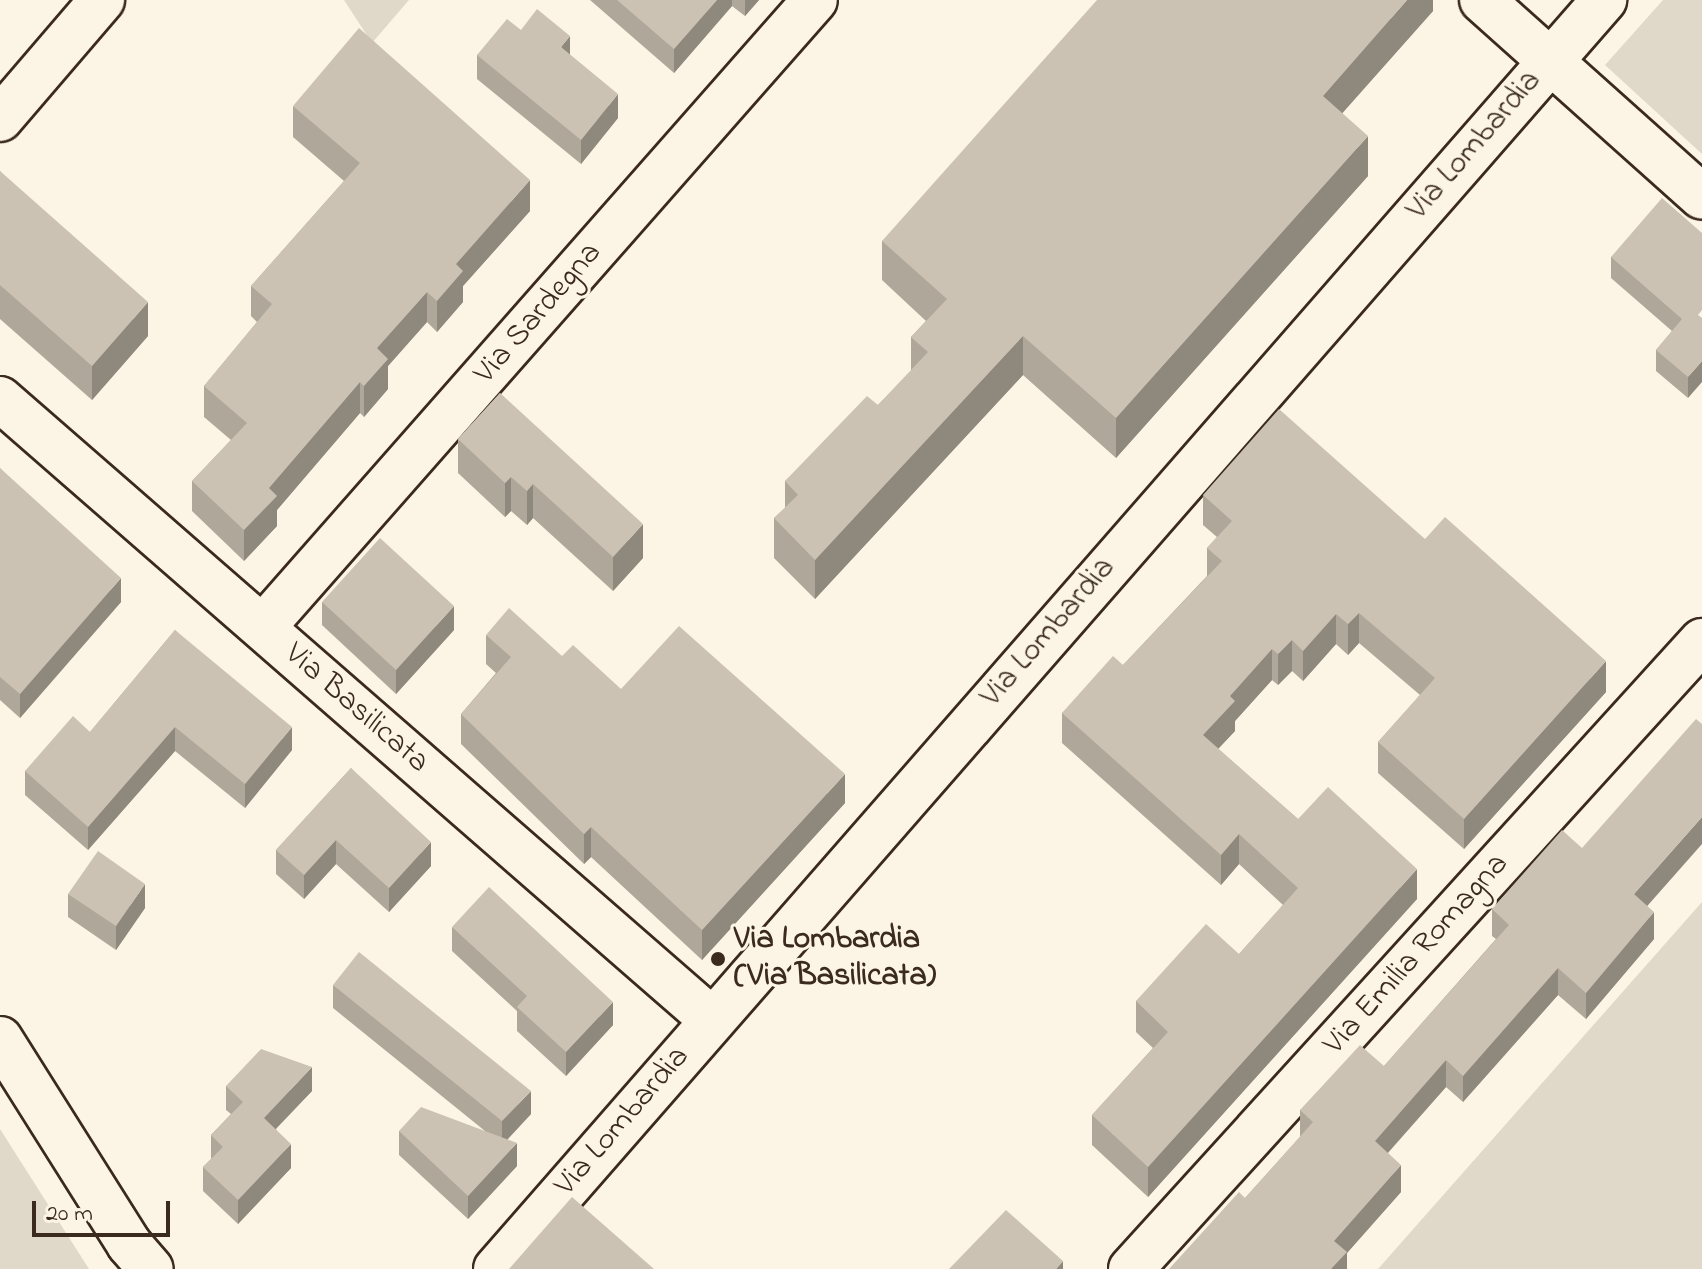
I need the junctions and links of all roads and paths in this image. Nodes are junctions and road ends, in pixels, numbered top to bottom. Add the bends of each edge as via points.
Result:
1 (102, 0) edge
2 (815, 0) edge
3 (1482, 0) edge
4 (1604, 0) edge
5 (1550, 60) junction
6 (0, 119) edge
7 (1702, 197) edge
8 (0, 399) edge
9 (263, 627) junction
10 (1702, 641) edge
11 (711, 1019) junction
12 (0, 1039) edge
13 (151, 1269) edge
14 (496, 1269) edge
15 (1131, 1269) edge

1 - 6 street
2 - 9 street, Via Sardegna
3 - 5 street
4 - 5 street, Via Lombardia
5 - 7 street
5 - 11 street, Via Lombardia
8 - 9 street, Via Basilicata
9 - 11 street, Via Basilicata
10 - 15 street, Via Emilia Romagna
11 - 14 street, Via Lombardia
12 - 13 street via 129,1244

